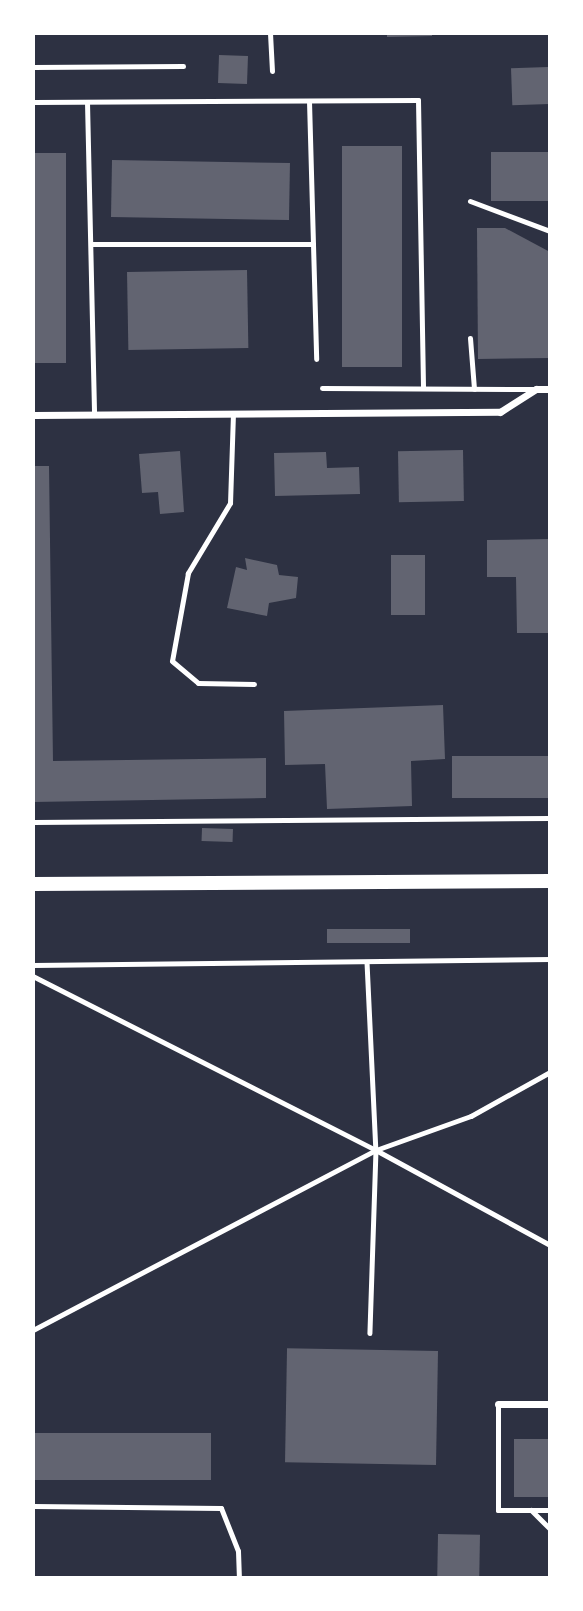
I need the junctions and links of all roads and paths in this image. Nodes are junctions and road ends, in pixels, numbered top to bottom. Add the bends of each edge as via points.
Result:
1 (270, 33) edge
2 (183, 66) dead end
3 (33, 67) edge
4 (272, 71) dead end
5 (309, 101) junction
6 (33, 102) edge
7 (87, 102) junction
8 (470, 201) dead end
9 (550, 231) edge
10 (92, 244) junction
11 (313, 244) junction
12 (470, 338) dead end
13 (317, 359) dead end
14 (322, 388) dead end
15 (423, 388) junction
16 (474, 389) junction
17 (536, 389) junction
18 (550, 389) edge
19 (233, 414) junction
20 (33, 415) edge
21 (94, 415) junction
22 (254, 684) dead end
23 (550, 818) edge
24 (33, 822) edge
25 (550, 881) edge
26 (33, 884) edge
27 (550, 959) edge
28 (367, 962) junction
29 (33, 965) edge
30 (33, 976) edge
31 (550, 1072) edge
32 (376, 1150) junction
33 (550, 1245) edge
34 (33, 1330) edge
35 (370, 1333) dead end
36 (498, 1404) joint
37 (550, 1404) edge
38 (33, 1506) edge
39 (531, 1510) junction
40 (550, 1510) edge
41 (550, 1529) edge
42 (239, 1578) edge

1 - 4 lane
2 - 3 lane
5 - 7 lane
5 - 11 lane
5 - 15 lane via 418,100
6 - 7 lane
7 - 10 lane
8 - 9 lane
10 - 11 lane
10 - 21 lane
11 - 13 lane
12 - 16 lane
14 - 15 lane
15 - 16 lane
16 - 17 lane
17 - 18 street
17 - 19 street via 500,412
19 - 21 street
19 - 22 lane via 230,503 188,573 173,661 198,683
20 - 21 street
23 - 24 path
25 - 26 main road
27 - 28 path
28 - 29 path
28 - 32 path
30 - 32 path
31 - 32 path via 471,1116
32 - 33 path
32 - 34 path
32 - 35 path
36 - 37 street
36 - 39 lane via 498,1510
38 - 42 lane via 221,1508 238,1551
39 - 40 lane
39 - 41 lane

